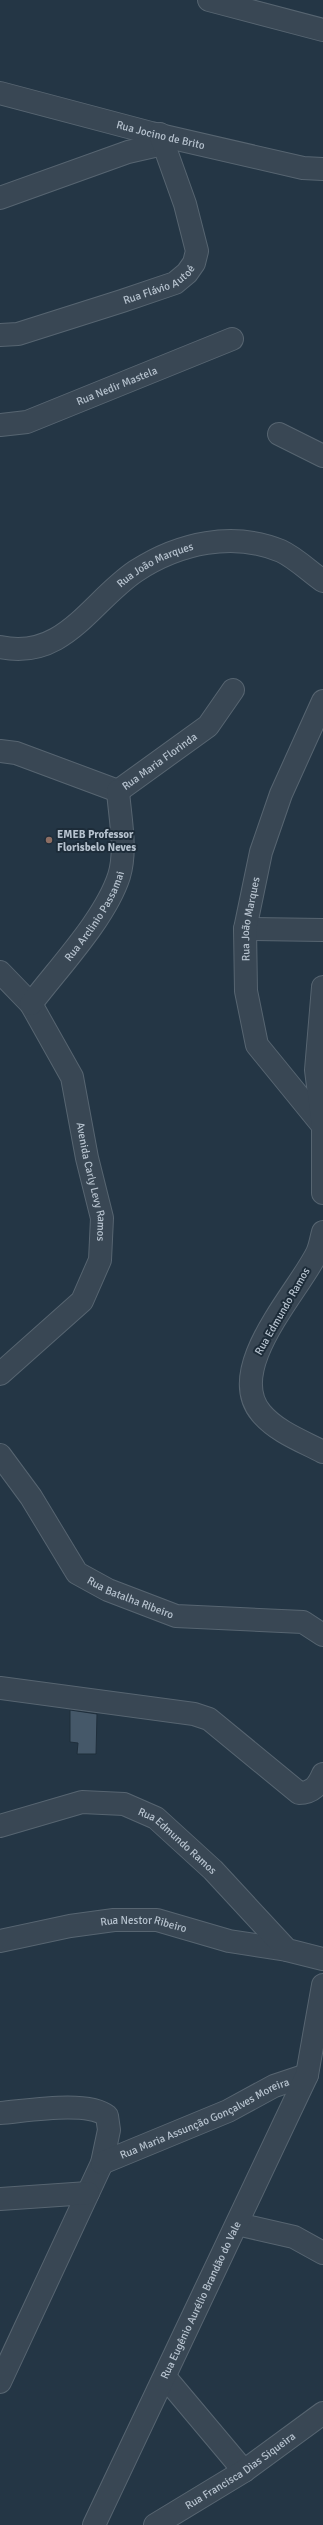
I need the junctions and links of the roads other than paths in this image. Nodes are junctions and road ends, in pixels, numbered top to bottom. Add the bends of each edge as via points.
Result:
1 (209, 0) edge
2 (323, 30) edge
3 (6, 97) edge
4 (162, 139) junction
5 (323, 169) edge
6 (0, 198) edge
7 (0, 335) edge
8 (232, 339) dead end
9 (0, 425) edge
10 (279, 434) dead end
11 (323, 456) edge
12 (323, 581) edge
13 (0, 647) edge
14 (233, 690) dead end
15 (323, 701) edge
16 (0, 750) edge
17 (118, 791) junction
18 (245, 929) junction
19 (323, 930) edge
20 (0, 972) edge
21 (323, 987) edge
22 (31, 1004) junction
23 (323, 1126) edge
24 (323, 1193) edge
25 (323, 1232) edge
26 (0, 1374) edge
27 (323, 1452) edge
28 (0, 1455) edge
29 (323, 1635) edge
30 (0, 1688) edge
31 (323, 1774) edge
32 (0, 1826) edge
33 (0, 1941) edge
34 (287, 1950) junction
35 (323, 1959) edge
36 (323, 1985) edge
37 (315, 2078) edge
38 (0, 2113) edge
39 (102, 2163) junction
40 (88, 2193) junction
41 (0, 2199) edge
42 (237, 2224) junction
43 (323, 2253) edge
44 (5, 2357) edge
45 (165, 2377) junction
46 (0, 2382) edge
47 (323, 2413) edge
48 (244, 2471) junction
49 (94, 2525) edge
50 (155, 2525) edge

1 - 2 street
3 - 4 street, Rua Jocino de Brito
4 - 5 street, Rua Jocino de Brito via 304,168
4 - 6 street
4 - 7 street, Rua Flávio Autoé via 197,251 187,273 175,283 122,301 18,334
8 - 9 street, Rua Nedir Mastela via 27,422
10 - 11 street
12 - 13 street, Rua João Marques via 282,552 248,541 211,541 175,552 136,571 78,624 52,643 18,651
14 - 17 street, Rua Maria Florinda via 208,726
15 - 18 street, Rua João Marques via 281,794 260,852
16 - 17 street, Rua Maria Florinda via 16,753
17 - 22 street, Rua Arclinio Passamai via 122,850 119,876 101,913
18 - 19 street
18 - 23 street, Rua João Marques via 246,990 257,1045
20 - 22 street, Avenida Carly Levy Ramos
21 - 23 street via 316,1070
22 - 26 street, Avenida Carly Levy Ramos via 72,1077 102,1218 100,1260 82,1301
23 - 24 street
25 - 27 street, Rua Edmundo Ramos via 317,1252 255,1356 252,1382 254,1403 262,1414 281,1430
28 - 29 street, Rua Batalha Ribeiro via 31,1497 78,1573 84,1577 108,1590 176,1616 303,1622
30 - 31 street via 194,1714 208,1719 299,1793 308,1793 314,1789
32 - 34 street, Rua Edmundo Ramos via 82,1802 124,1804 156,1818 213,1870
33 - 34 street, Rua Nestor Ribeiro via 70,1926 114,1920 157,1920 229,1941
34 - 35 street
36 - 37 street, Rua Eugênio Aurélio Brandão do Vale
37 - 39 street, Rua Maria Assunção Gonçalves Moreira via 274,2086 228,2111
37 - 42 street, Rua Eugênio Aurélio Brandão do Vale
38 - 39 street via 83,2108 101,2111 107,2116 108,2130
39 - 40 street
40 - 41 street
40 - 44 street
42 - 43 street via 294,2237
42 - 45 street, Rua Eugênio Aurélio Brandão do Vale
44 - 46 street
45 - 48 street
45 - 49 street, Rua Eugênio Aurélio Brandão do Vale
47 - 48 street, Rua Francisca Dias Siqueira
48 - 50 street, Rua Francisca Dias Siqueira

